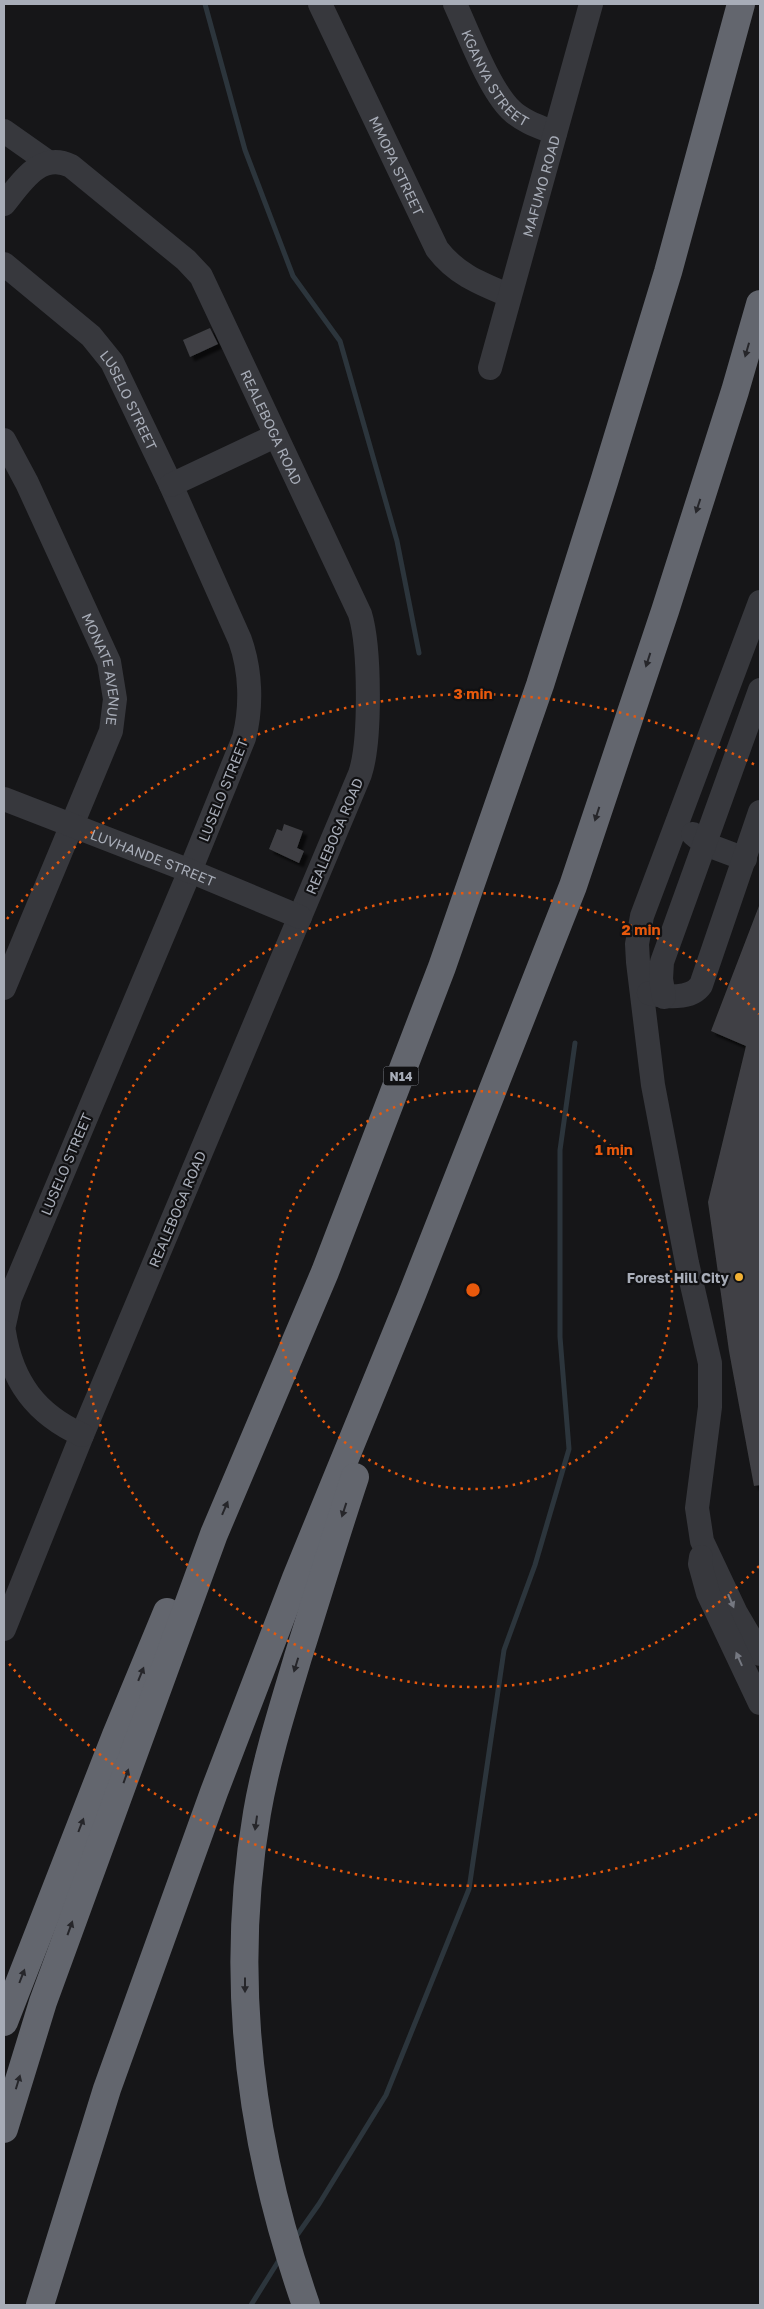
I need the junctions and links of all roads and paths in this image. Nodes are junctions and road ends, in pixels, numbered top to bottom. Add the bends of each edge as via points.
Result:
1 (320, 4) edge
2 (455, 4) edge
3 (591, 4) edge
4 (741, 4) edge
5 (4, 131) edge
6 (555, 134) junction
7 (48, 162) junction
8 (4, 204) edge
9 (4, 264) edge
10 (508, 295) junction
11 (760, 304) edge
12 (490, 368) dead end
13 (275, 436) junction
14 (4, 440) edge
15 (170, 485) junction
16 (760, 602) edge
17 (760, 690) edge
18 (722, 700) junction
19 (754, 724) edge
20 (4, 799) edge
21 (760, 812) edge
22 (677, 822) junction
23 (71, 825) junction
24 (705, 844) junction
25 (745, 859) junction
26 (190, 871) junction
27 (300, 917) junction
28 (4, 988) edge
29 (653, 994) junction
30 (411, 1297) junction
31 (4, 1325) edge
32 (4, 1332) edge
33 (82, 1435) junction
34 (214, 1534) junction
35 (702, 1541) junction
36 (4, 1628) edge
37 (760, 1654) edge
38 (760, 1702) edge
39 (4, 2022) edge
40 (4, 2129) edge
41 (40, 2305) edge
42 (306, 2305) edge

1 - 10 street, MMOPA STREET via 437,249 460,274
2 - 6 street, KGANYA STREET via 503,101 520,117
3 - 6 street, MAFUMO ROAD
34 -> 4 highway, N14 via 329,1263 442,967 540,685 668,272
5 - 7 street
6 - 10 street, MAFUMO ROAD
7 - 8 street via 29,175
7 - 13 street, REALEBOGA ROAD via 71,166 196,270 207,286
9 - 15 street, LUSELO STREET via 102,348 112,362
10 - 12 street, MAFUMO ROAD
11 -> 30 highway via 668,602 573,886
13 - 15 street
13 - 27 street, REALEBOGA ROAD via 360,614 365,637 366,738 363,764
14 - 23 street, MONATE AVENUE via 109,662 114,682 111,731
15 - 26 street, LUSELO STREET via 240,640 249,682 244,738
16 - 18 street
17 - 19 street
18 - 19 street
18 - 22 street
19 - 24 street
20 - 23 street, LUVHANDE STREET
21 - 25 street
22 - 24 street
22 - 29 street via 639,929 638,962
23 - 26 street, LUVHANDE STREET
23 - 28 street, MONATE AVENUE
24 - 25 street
24 - 29 street
25 - 29 street via 701,985 694,992
26 - 27 street, LUVHANDE STREET
26 - 31 street, LUSELO STREET via 10,1298
27 - 33 street, REALEBOGA ROAD
29 - 35 street via 652,1085 714,1392 697,1508
30 - 41 highway via 296,1578 214,1792 107,2089
30 -> 42 highway via 273,1741 257,1813 248,1882 244,2022 253,2100 270,2187 289,2258
32 - 33 street via 12,1362 27,1393 49,1418
33 - 36 street, REALEBOGA ROAD
39 -> 34 highway via 158,1633 180,1586
40 -> 34 highway, N14 via 43,2002
35 -> 37 street via 736,1613
38 -> 35 street via 708,1593 700,1564

